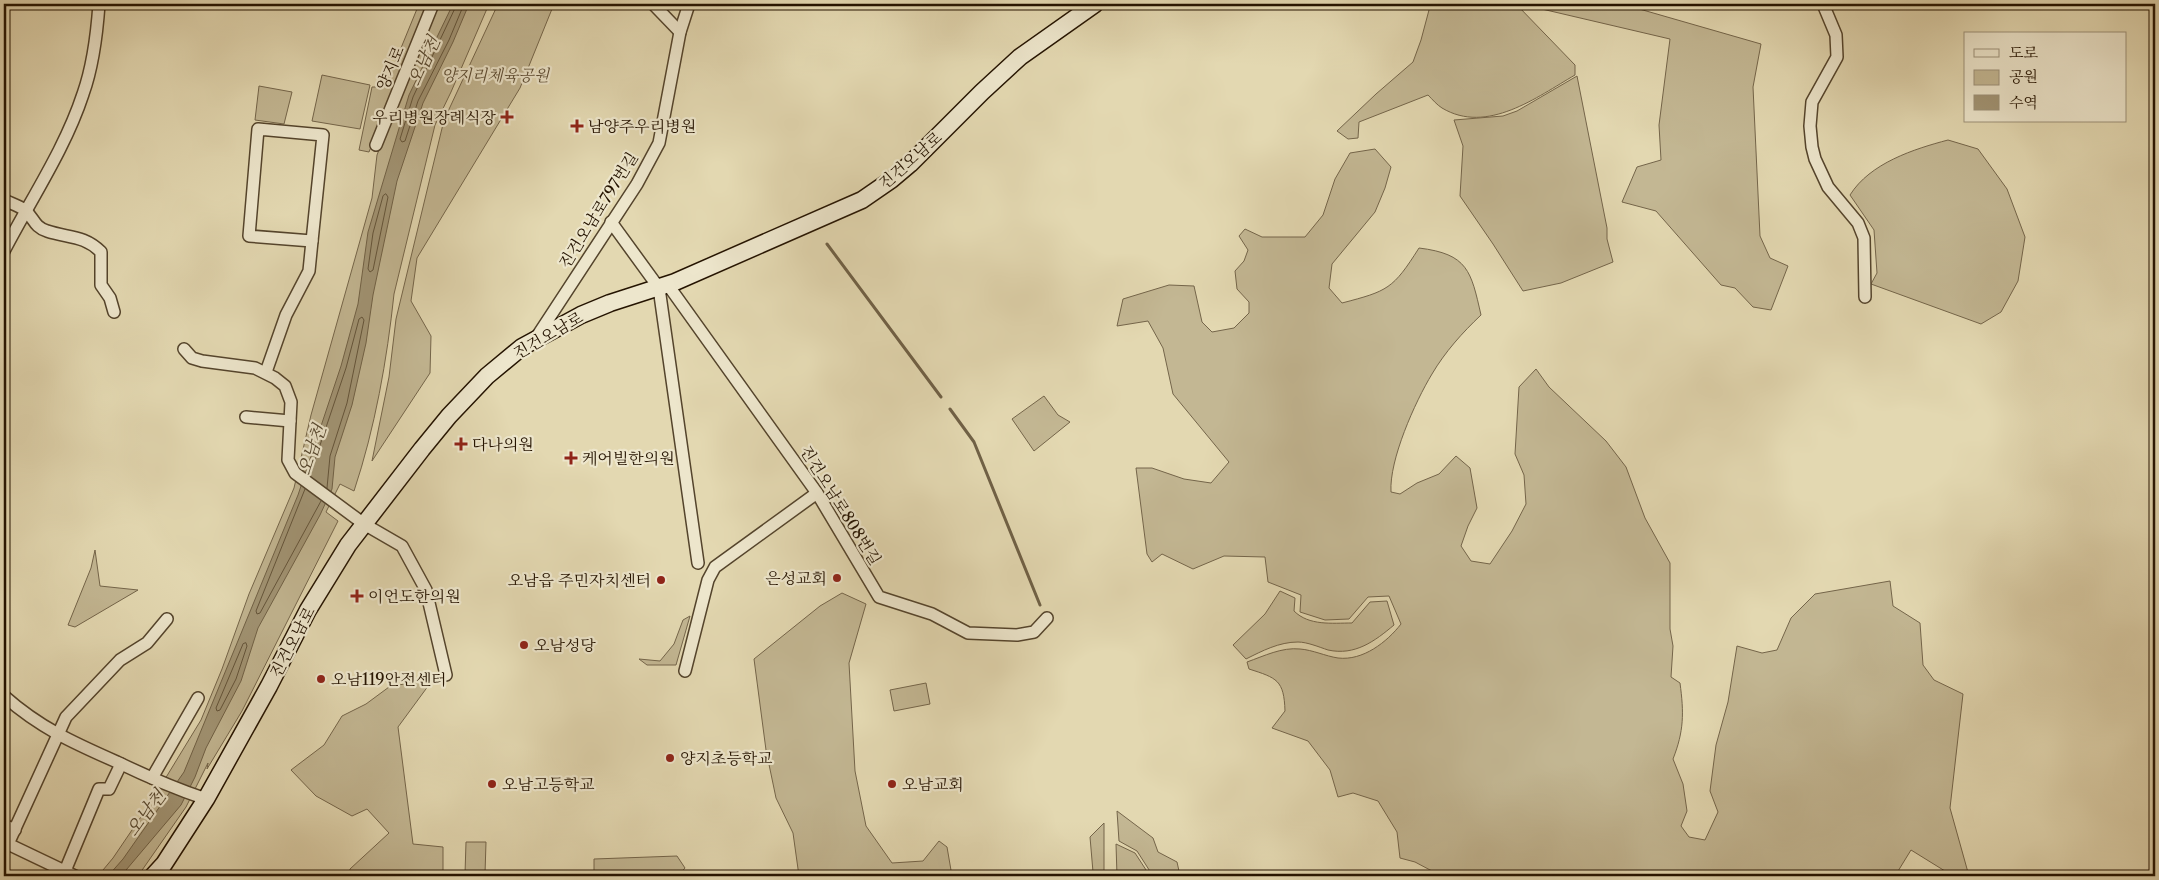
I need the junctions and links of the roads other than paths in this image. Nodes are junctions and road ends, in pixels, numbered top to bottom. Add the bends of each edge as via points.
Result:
1 (99, 4) edge
2 (433, 4) edge
3 (653, 4) edge
4 (689, 4) edge
5 (1095, 4) edge
6 (1823, 4) edge
7 (680, 32) junction
8 (376, 145) dead end
9 (4, 200) edge
10 (26, 210) junction
11 (611, 222) junction
12 (312, 241) junction
13 (4, 251) edge
14 (663, 287) junction
15 (1865, 297) dead end
16 (114, 312) dead end
17 (536, 338) junction
18 (184, 350) dead end
19 (266, 372) junction
20 (246, 417) dead end
21 (290, 421) junction
22 (817, 493) junction
23 (364, 524) junction
24 (698, 562) dead end
25 (1047, 618) dead end
26 (166, 619) dead end
27 (685, 671) dead end
28 (446, 675) dead end
29 (198, 698) dead end
30 (6, 702) edge
31 (56, 735) junction
32 (121, 764) junction
33 (152, 778) junction
34 (201, 797) junction
35 (4, 825) edge
36 (16, 830) junction
37 (70, 874) edge
38 (153, 876) edge

1 - 10 street via 84,93 71,126
2 - 8 street, 양지로
3 - 7 street
4 - 7 street, 진건오남로797번길
5 - 14 main road, 진건오남로 via 1020,57 910,164 862,200
6 - 15 street via 1836,35 1837,57 1812,102 1812,147 1828,187 1858,223 1864,238
7 - 11 street, 진건오남로797번길 via 659,144
9 - 10 street
10 - 13 street
10 - 16 street via 35,225 47,231 71,235 93,244 101,252 102,285
11 - 14 street, 진건오남로808번길
11 - 17 street, 진건오남로797번길
12 - 12 street via 323,135 258,129 249,236
12 - 19 street via 309,271 286,315
14 - 17 main road, 진건오남로 via 610,303
14 - 22 street, 진건오남로808번길
14 - 24 street
17 - 23 main road, 진건오남로 via 487,376 449,416
18 - 19 street via 202,362
19 - 21 street via 284,386 291,402
20 - 21 street
21 - 23 street via 288,460 295,472
22 - 25 street, 진건오남로808번길 via 879,597 932,614 968,633 1017,635 1034,632
22 - 27 street via 715,567 708,580
23 - 28 street via 402,546 426,590
23 - 34 main road, 진건오남로 via 308,610 269,686
26 - 31 street via 147,643 120,660 102,677 66,717
29 - 33 street
30 - 31 street
31 - 32 street
31 - 36 street
32 - 33 street
32 - 37 street via 109,789 99,789
33 - 34 street
34 - 38 main road, 진건오남로 via 164,864
35 - 36 street
36 - 37 street via 8,844

